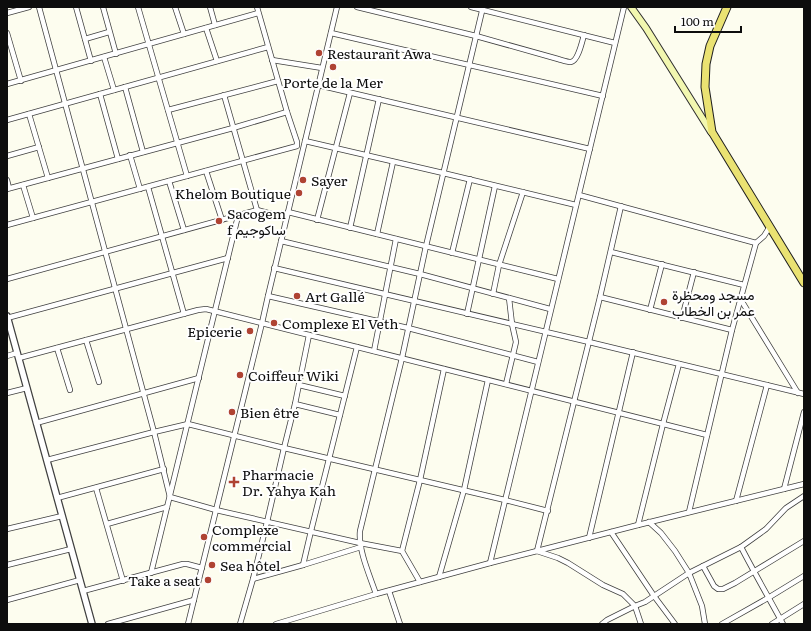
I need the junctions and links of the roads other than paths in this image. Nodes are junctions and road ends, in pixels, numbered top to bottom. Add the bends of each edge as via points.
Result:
1 (29, 7) edge
2 (39, 7) edge
3 (76, 7) edge
4 (103, 7) edge
5 (138, 7) edge
6 (175, 7) edge
7 (210, 7) edge
8 (257, 7) edge
9 (337, 7) edge
10 (357, 7) edge
11 (471, 7) edge
12 (624, 7) edge
13 (631, 7) edge
14 (727, 7) edge
15 (482, 8) edge
16 (7, 13) edge
17 (258, 13) junction
18 (216, 25) junction
19 (206, 28) junction
20 (110, 32) junction
21 (7, 33) edge
22 (331, 33) junction
23 (184, 34) junction
24 (476, 36) junction
25 (584, 36) junction
26 (85, 39) junction
27 (615, 43) junction
28 (149, 44) junction
29 (9, 47) edge
30 (268, 47) junction
31 (116, 54) junction
32 (104, 57) junction
33 (272, 60) junction
34 (91, 61) junction
35 (217, 61) junction
36 (469, 65) junction
37 (322, 68) junction
38 (56, 71) junction
39 (159, 78) junction
40 (20, 81) junction
41 (278, 81) junction
42 (7, 84) edge
43 (318, 85) junction
44 (125, 87) junction
45 (114, 90) junction
46 (350, 93) junction
47 (100, 94) junction
48 (224, 95) junction
49 (603, 96) junction
50 (379, 99) junction
51 (65, 104) junction
52 (168, 110) junction
53 (287, 112) junction
54 (29, 114) junction
55 (457, 118) junction
56 (7, 120) edge
57 (233, 128) junction
58 (712, 132) junction
59 (305, 141) junction
60 (177, 142) junction
61 (39, 147) junction
62 (336, 148) junction
63 (590, 149) junction
64 (143, 152) junction
65 (130, 155) junction
66 (366, 155) junction
67 (7, 156) edge
68 (118, 159) junction
69 (243, 161) junction
70 (393, 162) junction
71 (83, 168) junction
72 (206, 171) junction
73 (444, 173) junction
74 (187, 176) junction
75 (48, 178) junction
76 (7, 180) edge
77 (470, 180) junction
78 (169, 182) junction
79 (22, 185) junction
80 (495, 186) junction
81 (148, 187) junction
82 (8, 188) edge
83 (140, 189) junction
84 (523, 192) junction
85 (579, 194) junction
86 (92, 202) junction
87 (576, 205) junction
88 (621, 206) junction
89 (257, 210) junction
90 (288, 212) junction
91 (238, 216) junction
92 (33, 218) junction
93 (286, 218) junction
94 (222, 220) junction
95 (318, 220) junction
96 (7, 225) edge
97 (350, 228) junction
98 (770, 228) junction
99 (184, 230) junction
100 (377, 234) junction
101 (162, 236) junction
102 (396, 239) junction
103 (281, 241) junction
104 (756, 243) junction
105 (426, 246) junction
106 (105, 252) junction
107 (610, 252) junction
108 (452, 253) junction
109 (228, 258) junction
110 (479, 259) junction
111 (662, 264) junction
112 (499, 265) junction
113 (391, 267) junction
114 (274, 268) junction
115 (694, 272) junction
116 (172, 274) junction
117 (420, 274) junction
118 (7, 279) edge
119 (558, 279) junction
120 (804, 283) edge
121 (744, 285) junction
122 (472, 288) junction
123 (116, 289) junction
124 (385, 294) junction
125 (493, 294) junction
126 (268, 296) junction
127 (600, 297) junction
128 (509, 298) junction
129 (741, 300) junction
130 (414, 301) junction
131 (550, 309) junction
132 (650, 310) junction
133 (215, 311) junction
134 (184, 314) junction
135 (467, 314) junction
136 (7, 317) edge
137 (682, 318) junction
138 (379, 322) junction
139 (262, 323) junction
140 (512, 324) junction
141 (408, 328) junction
142 (126, 329) junction
143 (732, 330) junction
144 (546, 332) junction
145 (309, 335) junction
146 (86, 340) junction
147 (589, 342) junction
148 (357, 347) junction
149 (57, 348) junction
150 (374, 351) junction
151 (633, 352) junction
152 (513, 355) junction
153 (7, 356) edge
154 (18, 356) junction
155 (402, 358) junction
156 (538, 362) junction
157 (679, 364) junction
158 (444, 369) junction
159 (722, 374) junction
160 (199, 378) junction
161 (488, 380) junction
162 (99, 382) dead end
163 (506, 384) junction
164 (298, 385) junction
165 (767, 385) junction
166 (27, 388) junction
167 (70, 390) dead end
168 (531, 391) junction
169 (7, 393) edge
170 (144, 393) junction
171 (798, 393) junction
172 (804, 394) edge
173 (345, 396) junction
174 (575, 402) junction
175 (295, 404) junction
176 (804, 412) edge
177 (619, 413) junction
178 (340, 415) junction
179 (36, 422) junction
180 (188, 424) junction
181 (662, 424) junction
182 (154, 432) junction
183 (707, 435) junction
184 (234, 436) junction
185 (284, 448) junction
186 (329, 458) junction
187 (47, 460) junction
188 (375, 469) junction
189 (164, 470) junction
190 (420, 480) junction
191 (804, 486) edge
192 (96, 488) junction
193 (784, 489) junction
194 (464, 490) junction
195 (804, 496) edge
196 (170, 497) junction
197 (57, 498) junction
198 (505, 500) junction
199 (736, 501) junction
200 (168, 507) junction
201 (216, 510) junction
202 (548, 511) junction
203 (689, 512) junction
204 (62, 516) junction
205 (267, 522) junction
206 (649, 522) junction
207 (107, 524) junction
208 (638, 525) junction
209 (7, 529) edge
210 (311, 531) junction
211 (611, 532) junction
212 (589, 538) junction
213 (804, 541) edge
214 (360, 545) junction
215 (741, 548) junction
216 (71, 549) junction
217 (402, 551) junction
218 (537, 551) junction
219 (490, 563) junction
220 (7, 565) edge
221 (304, 565) junction
222 (703, 566) junction
223 (202, 568) junction
224 (754, 572) junction
225 (151, 573) junction
226 (689, 573) junction
227 (804, 576) edge
228 (439, 577) junction
229 (253, 579) junction
230 (80, 580) junction
231 (122, 581) junction
232 (420, 582) junction
233 (83, 591) junction
234 (389, 591) junction
235 (376, 594) junction
236 (654, 596) junction
237 (768, 598) junction
238 (7, 600) edge
239 (194, 600) junction
240 (804, 604) edge
241 (635, 606) junction
242 (781, 619) junction
243 (292, 622) edge
244 (92, 624) edge
245 (108, 624) edge
246 (188, 624) edge
247 (240, 624) edge
248 (276, 624) edge
249 (400, 624) edge
250 (602, 624) edge
251 (641, 624) edge
252 (675, 624) edge
253 (705, 624) edge
254 (722, 624) edge
255 (772, 624) edge
256 (783, 624) edge

1 - 16 street
2 - 38 street
3 - 26 street
4 - 20 street
5 - 28 street
6 - 23 street
7 - 18 street
8 - 17 street
9 - 22 street
10 - 24 street
11 - 15 street
12 - 27 street
13 - 58 main road
14 - 58 main road via 710,46 706,64 705,86
15 - 24 street
15 - 25 street
17 - 18 street
17 - 30 street
18 - 19 street
19 - 23 street
19 - 35 street
20 - 26 street
20 - 31 street
21 - 29 street
22 - 36 street
22 - 37 street
23 - 28 street
24 - 25 street via 571,62 577,58
24 - 36 street
25 - 27 street
26 - 34 street
27 - 49 street
28 - 31 street
28 - 39 street
29 - 40 street
30 - 33 street
30 - 35 street
31 - 32 street
32 - 34 street
32 - 45 street
33 - 37 street
33 - 41 street
34 - 38 street
35 - 39 street
36 - 49 street
36 - 55 street
37 - 43 street
38 - 40 street
38 - 51 street
39 - 44 street
39 - 52 street
40 - 42 street
41 - 48 street
41 - 53 street
43 - 46 street
43 - 59 street
44 - 45 street
44 - 64 street
45 - 47 street
46 - 50 street
46 - 62 street
47 - 51 street
47 - 68 street
48 - 52 street
48 - 57 street
49 - 63 street
50 - 55 street
50 - 66 street
51 - 54 street
51 - 71 street
52 - 60 street
53 - 57 street
53 - 69 street via 297,146
54 - 56 street
54 - 61 street
55 - 63 street
55 - 73 street
57 - 60 street
57 - 69 street
58 - 98 main road
59 - 62 street
59 - 90 street
60 - 64 street
60 - 74 street
61 - 67 street
61 - 75 street
62 - 66 street
62 - 95 street
63 - 85 street
64 - 65 street
65 - 68 street
65 - 83 street
66 - 70 street
66 - 97 street
68 - 71 street
69 - 72 street
69 - 89 street
70 - 73 street
70 - 100 street
71 - 75 street
71 - 86 street
72 - 74 street
72 - 94 street
73 - 77 street
73 - 105 street
74 - 78 street
75 - 79 street
76 - 82 street
77 - 80 street
77 - 108 street
78 - 81 street
78 - 99 street
79 - 82 street
79 - 92 street
80 - 84 street
80 - 110 street
81 - 83 street
81 - 101 street
83 - 86 street
84 - 87 street
84 - 112 street
85 - 87 street
85 - 88 street
86 - 92 street
86 - 106 street
87 - 119 street
88 - 104 street
88 - 107 street
89 - 91 street
89 - 93 street
90 - 93 street
90 - 95 street
91 - 94 street
91 - 109 street
92 - 96 street
93 - 103 street
94 - 99 street
95 - 97 street
97 - 100 street
98 - 104 street
98 - 120 main road
99 - 101 street
100 - 102 street
101 - 106 street
101 - 116 street
102 - 105 street
102 - 113 street
103 - 113 street
103 - 114 street
104 - 121 street
105 - 108 street
105 - 117 street
106 - 118 street
106 - 123 street
107 - 111 street
107 - 127 street
108 - 110 street
109 - 116 street
109 - 133 street
110 - 112 street
110 - 122 street
111 - 115 street
111 - 132 street
112 - 119 street
112 - 125 street
113 - 117 street
113 - 124 street
114 - 124 street
114 - 126 street
115 - 121 street
115 - 137 street
116 - 123 street
116 - 134 street
117 - 122 street
117 - 130 street
119 - 131 street
121 - 129 street
122 - 125 street
122 - 135 street
123 - 136 street
123 - 142 street
124 - 130 street
124 - 138 street
125 - 128 street
126 - 138 street
126 - 139 street
127 - 132 street
127 - 147 street
128 - 131 street
128 - 140 street
129 - 143 street
129 - 171 street
130 - 135 street
130 - 141 street
131 - 144 street
132 - 137 street
133 - 134 street via 206,309
133 - 139 street
133 - 160 street
134 - 142 street
135 - 140 street
136 - 154 street
137 - 143 street
138 - 141 street
138 - 150 street
139 - 145 street
139 - 184 street
140 - 144 street
140 - 152 street via 516,342
141 - 152 street
141 - 155 street
142 - 146 street
142 - 170 street
143 - 159 street
144 - 147 street
144 - 156 street
145 - 148 street
145 - 164 street
146 - 149 street
146 - 162 street
147 - 151 street
147 - 174 street
148 - 150 street
148 - 173 street
149 - 154 street
149 - 167 street
150 - 155 street
151 - 157 street
151 - 177 street
152 - 156 street
152 - 163 street
153 - 154 street
154 - 166 street
155 - 158 street
155 - 188 street
156 - 168 street
157 - 159 street
157 - 181 street
158 - 161 street
158 - 190 street
159 - 165 street
159 - 183 street
160 - 170 street
160 - 180 street
161 - 163 street
161 - 194 street
163 - 168 street
164 - 173 street
164 - 175 street
165 - 171 street
165 - 199 street
166 - 169 street
166 - 179 street
168 - 174 street
168 - 198 street
170 - 179 street
170 - 182 street
171 - 172 street
173 - 178 street
174 - 177 street
174 - 202 street
175 - 178 street
175 - 185 street
176 - 193 street
177 - 181 street
177 - 212 street
178 - 186 street
179 - 187 street
180 - 182 street
180 - 184 street
180 - 196 street
181 - 183 street
181 - 208 street
182 - 187 street
182 - 189 street
183 - 203 street
184 - 185 street
184 - 201 street
185 - 186 street
185 - 205 street
186 - 188 street
186 - 210 street
187 - 197 street
188 - 190 street
188 - 214 street via 360,531
189 - 192 street
189 - 196 street
190 - 194 street
190 - 217 street
191 - 193 street
192 - 197 street
192 - 207 street
193 - 199 street
194 - 198 street
194 - 228 street
195 - 215 street via 786,508 766,529
196 - 200 street
196 - 201 street
197 - 204 street
198 - 202 street
198 - 219 street
199 - 203 street
200 - 207 street
200 - 225 street
201 - 205 street
201 - 223 street
202 - 218 street
203 - 206 street
204 - 209 street
204 - 216 street
205 - 210 street
205 - 229 street
206 - 208 street
206 - 226 street via 662,533
207 - 231 street
208 - 211 street
210 - 214 street
210 - 221 street
211 - 212 street
211 - 236 street
212 - 218 street
213 - 224 street
214 - 217 street
214 - 221 street
214 - 235 street
215 - 222 street
215 - 224 street
216 - 220 street
216 - 230 street
217 - 232 street
218 - 219 street
218 - 241 street via 568,563 623,594
219 - 228 street
221 - 229 street
222 - 224 street via 718,589 724,589
222 - 226 street
223 - 225 street via 183,564
223 - 239 street
224 - 237 street
225 - 231 street
226 - 236 street
226 - 253 street via 702,606
227 - 237 street
228 - 232 street
229 - 247 street
230 - 233 street
230 - 238 street
231 - 233 street
232 - 234 street
233 - 244 street
234 - 235 street
234 - 249 street
235 - 243 street
236 - 241 street
236 - 252 street
237 - 242 street
237 - 254 street
239 - 245 street
239 - 246 street
240 - 242 street
241 - 250 street
241 - 251 street
242 - 255 street
242 - 256 street
243 - 248 street

